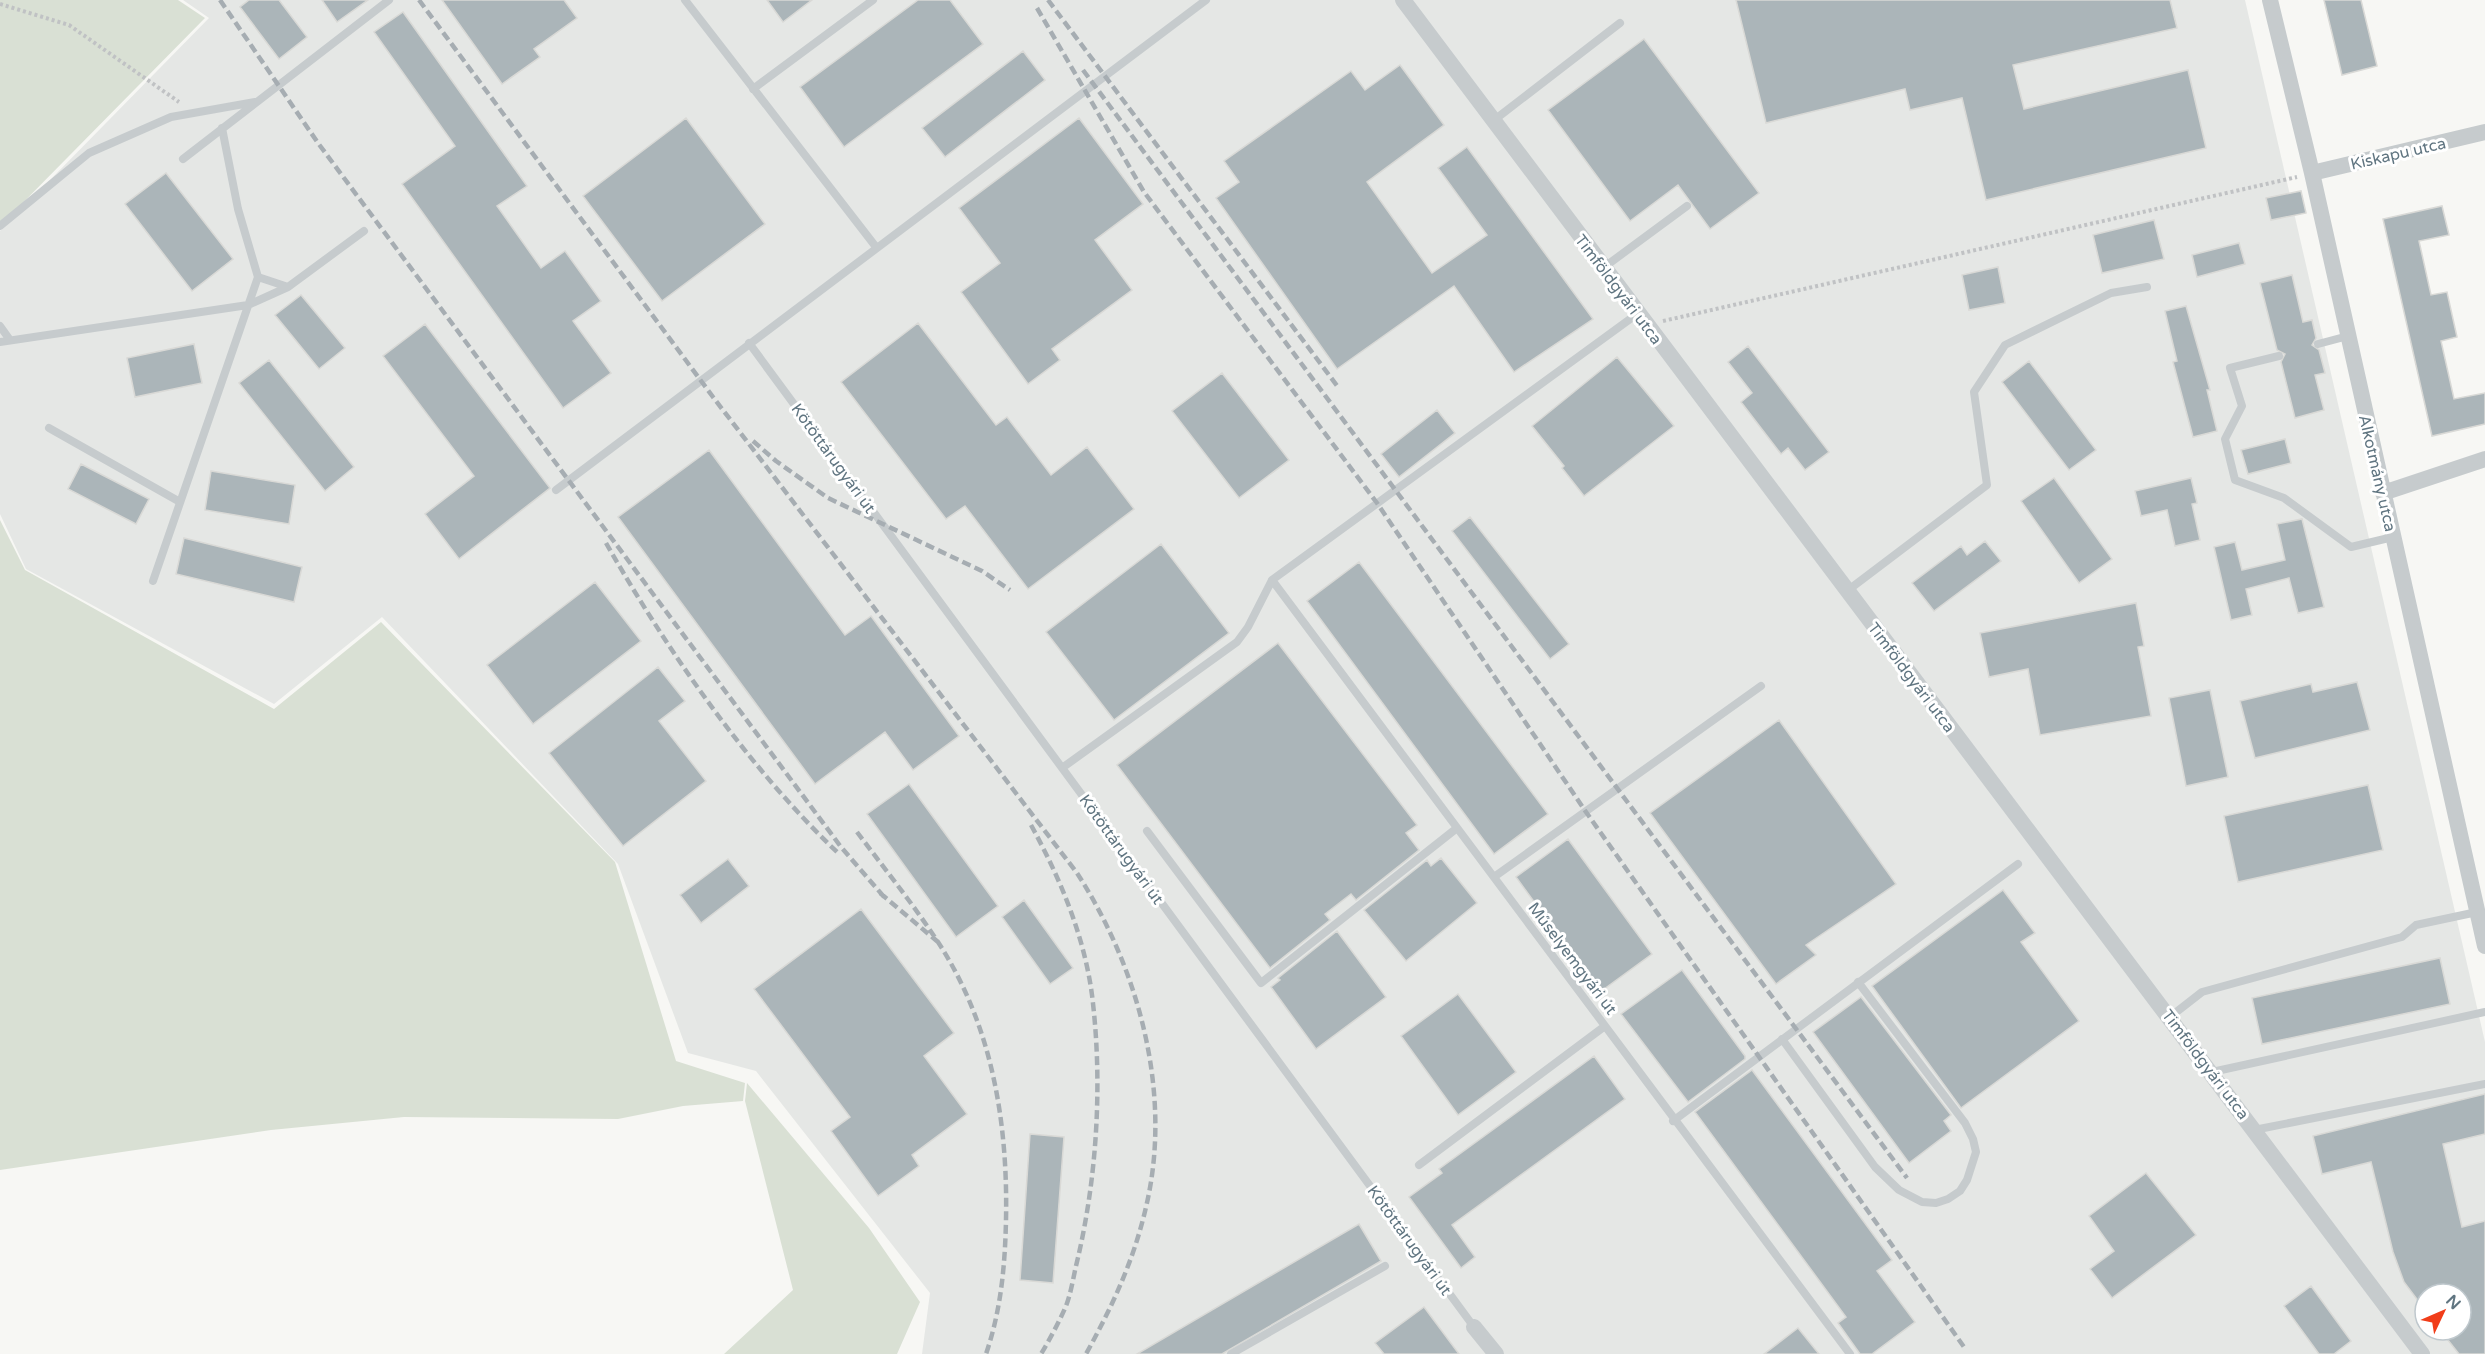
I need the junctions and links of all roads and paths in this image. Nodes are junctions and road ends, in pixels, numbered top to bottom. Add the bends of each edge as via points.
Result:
1 (389, 0) edge
2 (685, 0) edge
3 (873, 0) edge
4 (1206, 0) edge
5 (1403, 0) edge
6 (2270, 0) edge
7 (0, 4) edge
8 (1620, 23) dead end
9 (753, 89) junction
10 (255, 102) junction
11 (191, 113) junction
12 (1493, 121) junction
13 (222, 128) junction
14 (2485, 132) edge
15 (183, 159) dead end
16 (2312, 173) junction
17 (1687, 206) dead end
18 (0, 226) edge
19 (364, 231) dead end
20 (876, 247) junction
21 (1602, 268) junction
22 (258, 277) junction
23 (2147, 287) dead end
24 (288, 288) junction
25 (248, 305) junction
26 (1641, 319) junction
27 (0, 326) edge
28 (2348, 336) junction
29 (10, 340) junction
30 (0, 342) edge
31 (749, 343) junction
32 (2318, 344) dead end
33 (2279, 356) dead end
34 (49, 428) dead end
35 (2485, 459) edge
36 (556, 490) dead end
37 (2383, 493) junction
38 (180, 502) junction
39 (2393, 537) junction
40 (1272, 580) junction
41 (153, 581) dead end
42 (1847, 591) junction
43 (1761, 686) dead end
44 (1062, 768) junction
45 (1457, 828) junction
46 (1147, 831) dead end
47 (2018, 864) dead end
48 (1494, 877) junction
49 (2477, 912) junction
50 (2485, 946) edge
51 (1858, 982) junction
52 (2485, 1012) edge
53 (2170, 1017) junction
54 (1605, 1026) junction
55 (1782, 1039) junction
56 (2212, 1072) junction
57 (2485, 1084) edge
58 (1673, 1120) junction
59 (2254, 1130) junction
60 (1419, 1165) dead end
61 (1385, 1266) dead end
62 (1474, 1327) joint
63 (1231, 1354) edge
64 (1496, 1354) edge
65 (1850, 1354) edge
66 (2422, 1354) edge

1 - 10 lane
2 - 9 lane
3 - 9 lane
4 - 20 lane
5 - 12 street, Timföldgyári utca
6 - 16 street, Alkotmány utca
7 - 11 path via 69,25 170,93
8 - 12 lane
9 - 20 lane
10 - 11 lane
10 - 13 lane
11 - 18 lane via 171,117 89,153
12 - 21 street, Timföldgyári utca
13 - 15 lane
13 - 22 lane via 238,209
14 - 16 street, Kiskapu utca
16 - 26 path
16 - 28 street, Alkotmány utca
17 - 21 lane
19 - 24 lane
20 - 31 lane
21 - 26 street, Timföldgyári utca
22 - 24 lane
22 - 25 lane
23 - 42 lane via 2111,293 2005,345 1974,392 1987,485
24 - 25 lane
25 - 29 lane
25 - 38 lane
26 - 40 lane
26 - 42 street, Timföldgyári utca
27 - 29 lane
28 - 32 lane
28 - 37 street, Alkotmány utca
29 - 30 lane
31 - 36 lane
31 - 44 lane, Kötöttárugyári út
33 - 39 lane via 2230,368 2242,406 2225,439 2235,480 2284,498 2351,547
34 - 38 lane
35 - 37 street
37 - 39 street, Alkotmány utca
38 - 41 lane
39 - 49 street, Alkotmány utca
40 - 44 lane via 1237,642
40 - 45 lane, Műselyemgyári út
42 - 53 street, Timföldgyári utca
43 - 48 lane
44 - 62 lane, Kötöttárugyári út
45 - 46 lane via 1261,983
45 - 48 lane, Műselyemgyári út
47 - 51 lane
48 - 54 lane, Műselyemgyári út
49 - 50 street, Alkotmány utca
49 - 53 lane via 2416,925 2402,937 2202,992
51 - 55 lane
51 - 55 lane via 1974,1139 1974,1166 1960,1191 1936,1203 1922,1202 1889,1182
52 - 56 lane
53 - 56 street, Timföldgyári utca
54 - 58 lane, Műselyemgyári út
54 - 60 lane
55 - 58 lane
56 - 59 street, Timföldgyári utca
57 - 59 lane
58 - 65 lane, Műselyemgyári út
59 - 66 street, Timföldgyári utca
61 - 63 lane
62 - 64 street, Kötöttárugyári út

